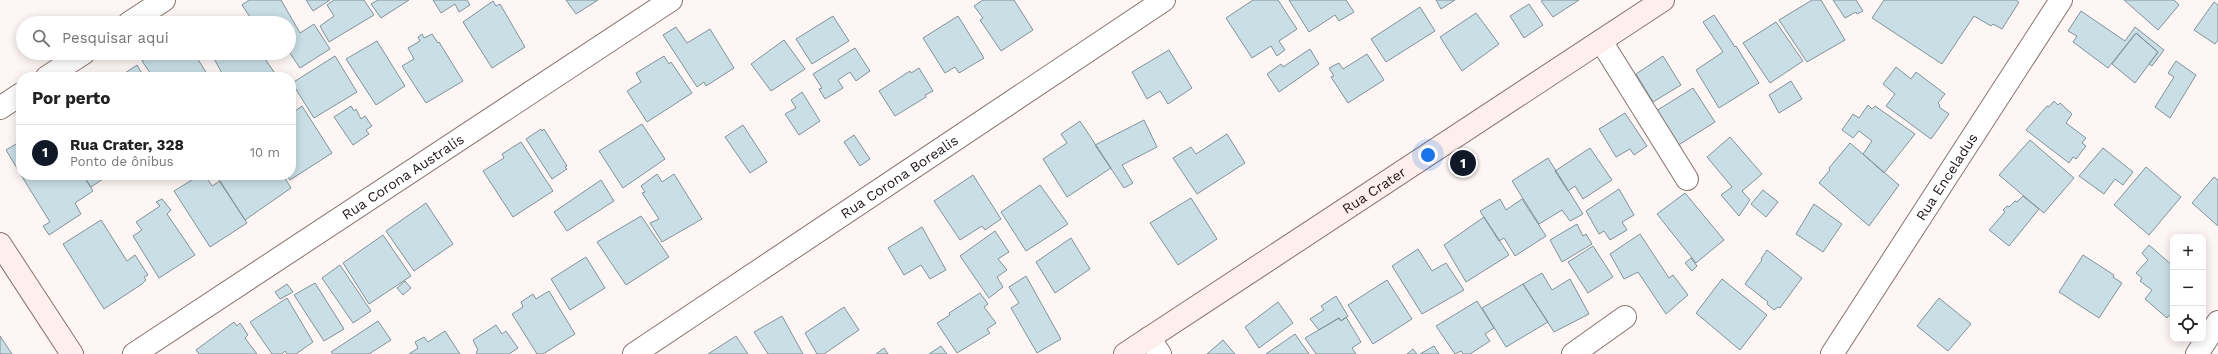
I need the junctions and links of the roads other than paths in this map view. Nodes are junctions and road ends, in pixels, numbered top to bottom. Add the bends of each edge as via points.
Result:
1 (164, 0) edge
2 (671, 0) edge
3 (1164, 0) edge
4 (1663, 0) edge
5 (2061, 0) edge
6 (140, 16) edge
7 (1601, 41) junction
8 (73, 60) edge
9 (55, 72) edge
10 (16, 97) edge
11 (0, 108) edge
12 (1687, 179) dead end
13 (0, 244) edge
14 (1626, 317) dead end
15 (2218, 322) edge
16 (1154, 346) edge
17 (72, 354) edge
18 (134, 354) edge
19 (634, 354) edge
20 (1125, 354) edge
21 (1573, 354) edge
22 (1832, 354) edge
23 (2197, 354) edge

1 - 6 street
2 - 18 street, Rua Corona Australis
3 - 19 street, Rua Corona Borealis
4 - 7 street, Rua Crater
5 - 22 street, Rua Enceladus
7 - 12 street
7 - 16 street, Rua Crater
8 - 9 street
10 - 11 street
13 - 17 street
14 - 21 street
15 - 23 street
16 - 20 street, Rua Crater

